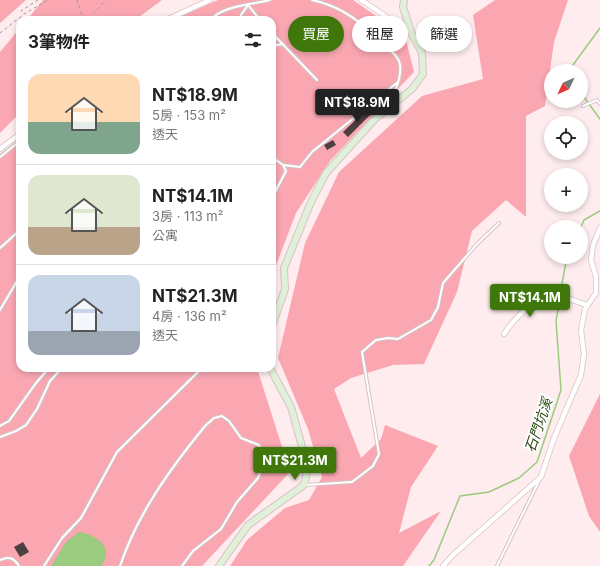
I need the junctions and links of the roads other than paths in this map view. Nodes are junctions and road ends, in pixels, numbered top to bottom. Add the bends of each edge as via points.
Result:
1 (210, 0) edge
2 (270, 0) edge
3 (312, 0) edge
4 (361, 0) edge
5 (404, 0) edge
6 (248, 5) junction
7 (175, 16) edge
8 (214, 16) edge
9 (241, 16) edge
10 (257, 16) edge
11 (411, 32) junction
12 (276, 37) edge
13 (283, 44) junction
14 (276, 45) edge
15 (317, 80) dead end
16 (399, 81) junction
17 (588, 104) edge
18 (600, 104) edge
19 (387, 110) junction
20 (16, 137) edge
21 (16, 144) edge
22 (0, 149) edge
23 (0, 157) edge
24 (276, 160) edge
25 (283, 165) junction
26 (276, 190) edge
27 (499, 223) dead end
28 (600, 228) edge
29 (16, 234) edge
30 (0, 248) edge
31 (16, 283) edge
32 (588, 305) junction
33 (0, 310) edge
34 (276, 315) edge
35 (504, 334) dead end
36 (46, 372) edge
37 (58, 372) edge
38 (198, 372) edge
39 (272, 372) edge
40 (0, 426) edge
41 (0, 437) edge
42 (541, 477) junction
43 (304, 485) junction
44 (0, 560) edge
45 (19, 566) edge
46 (44, 566) edge
47 (120, 566) edge
48 (182, 566) edge
49 (219, 566) edge
50 (443, 566) edge
51 (497, 566) edge

1 - 7 street
2 - 6 lane
3 - 16 lane via 330,4 361,22 399,61
4 - 11 street
5 - 11 street via 403,7
6 - 8 lane via 229,8
6 - 9 lane
6 - 10 lane
11 - 19 street via 422,53 423,74 412,89
12 - 13 lane
13 - 14 lane
13 - 15 lane
16 - 19 lane
16 - 25 lane via 312,152 300,166
17 - 18 lane via 597,100
19 - 34 street via 326,173 284,268 285,289
20 - 22 street
21 - 23 lane
24 - 25 lane
25 - 26 lane via 286,171
27 - 43 lane via 443,283 438,307 431,320 398,339 376,340 362,352 379,454 373,466 352,482
28 - 32 street via 593,245 591,260 596,277 596,293
29 - 30 lane
31 - 33 lane
32 - 35 street via 552,295 540,298 511,324
32 - 42 street via 581,330 584,354 581,375 554,438
36 - 40 lane via 10,421
37 - 41 lane via 50,381 26,425
38 - 46 lane via 117,452 81,518 62,538
39 - 43 street via 291,407 301,439 308,468
42 - 50 street via 452,555
42 - 51 lane
43 - 49 street via 248,525
44 - 45 lane via 13,558
47 - 48 lane via 129,540 157,490 205,426 214,418 222,416 241,438 259,445 265,460 263,470 237,502 220,529 193,551

